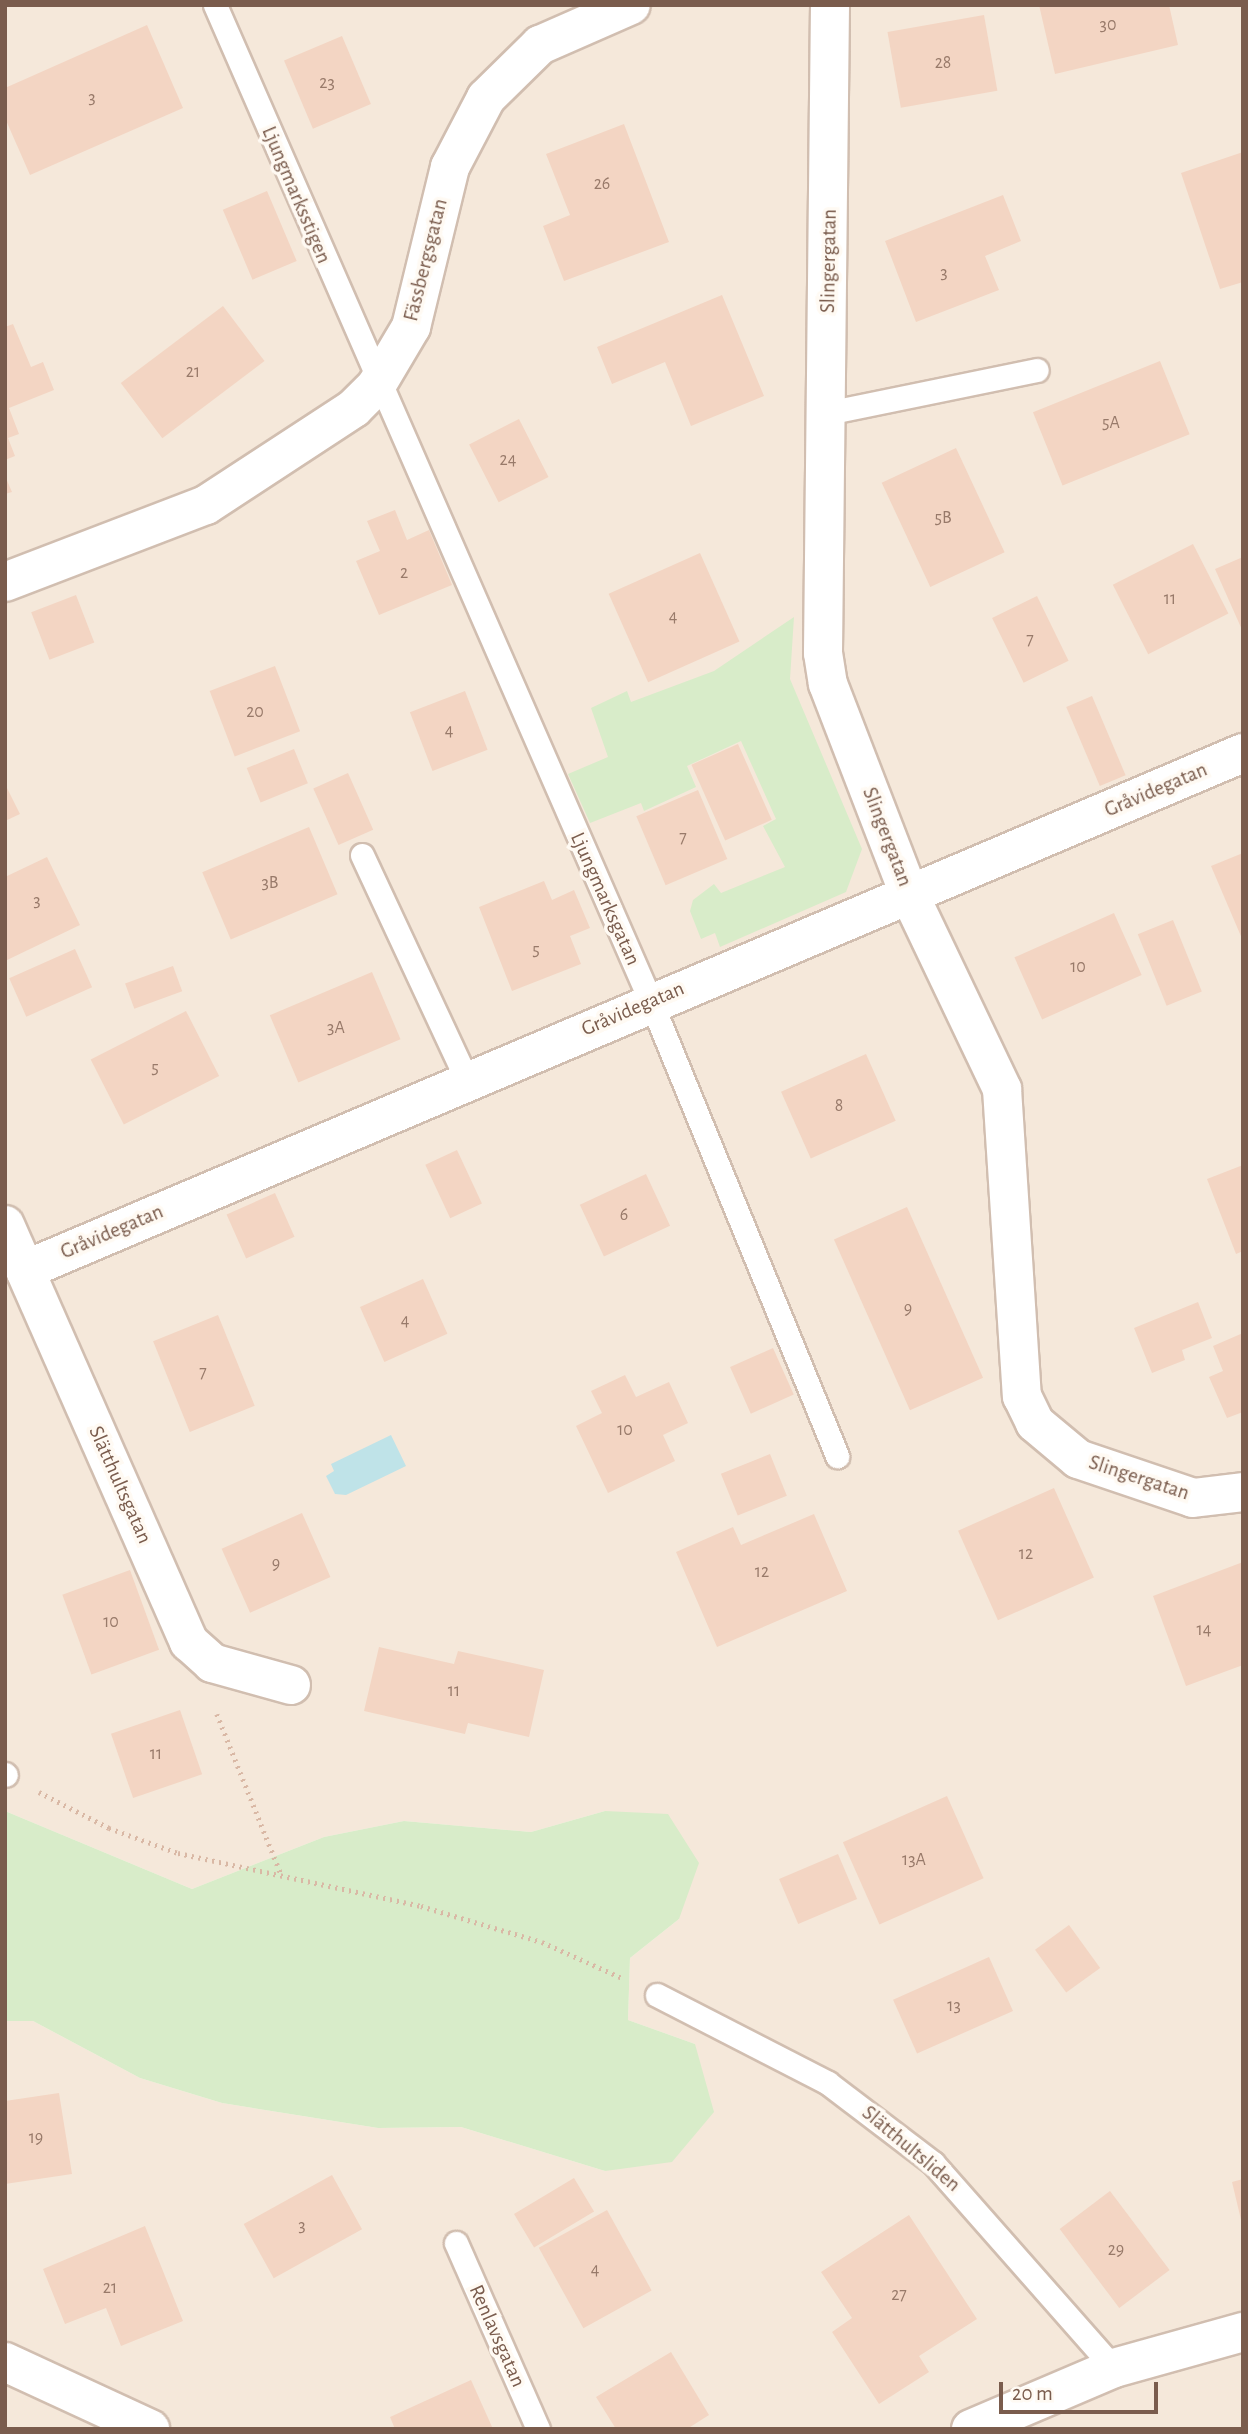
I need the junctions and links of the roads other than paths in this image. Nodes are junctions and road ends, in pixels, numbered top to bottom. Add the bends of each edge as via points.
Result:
1 (215, 5) edge
2 (631, 5) edge
3 (830, 5) edge
4 (1037, 370) dead end
5 (376, 386) junction
6 (827, 413) junction
7 (5, 582) edge
8 (1243, 753) edge
9 (362, 855) dead end
10 (910, 896) junction
11 (651, 1002) junction
12 (467, 1080) junction
13 (5, 1225) edge
14 (25, 1270) junction
15 (837, 1456) dead end
16 (1243, 1492) edge
17 (291, 1685) dead end
18 (657, 1995) road end
19 (456, 2243) dead end
20 (1243, 2332) edge
21 (5, 2362) edge
22 (1114, 2368) junction
23 (150, 2429) edge
24 (538, 2429) edge
25 (971, 2429) edge

1 - 5 lane, Ljungmarksstigen
2 - 5 street, Fässbergsgatan via 540,45 486,98 450,167 411,327
3 - 6 street, Slingergatan
4 - 6 lane
5 - 7 street, Fässbergsgatan via 317,435 206,505
5 - 11 lane, Ljungmarksgatan
6 - 10 street, Slingergatan via 828,684
8 - 10 street, Gråvidegatan
9 - 12 lane
10 - 11 street, Gråvidegatan
10 - 16 street, Slingergatan via 1002,1089 1016,1340 1022,1396 1035,1423 1079,1459 1193,1498
11 - 12 street, Gråvidegatan
11 - 15 lane, Ljungmarksgatan
12 - 14 street, Gråvidegatan
13 - 14 street, Slätthultsgatan
14 - 17 street, Slätthultsgatan via 189,1642 212,1663
18 - 22 lane, Slätthultsliden via 828,2083 923,2155 985,2215
19 - 24 lane, Renlavsgatan
20 - 22 street
21 - 23 street
22 - 25 street

